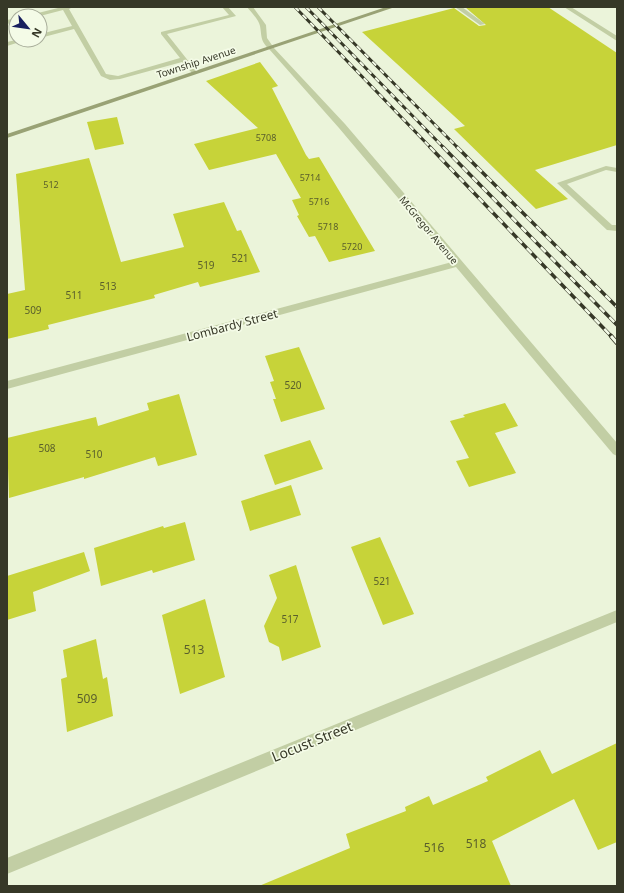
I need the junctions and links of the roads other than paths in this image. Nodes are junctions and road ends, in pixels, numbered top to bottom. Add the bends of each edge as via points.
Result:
1 (225, 7) edge
2 (250, 7) edge
3 (392, 7) edge
4 (458, 7) edge
5 (567, 7) edge
6 (68, 8) edge
7 (48, 12) edge
8 (482, 24) dead end
9 (74, 27) junction
10 (48, 34) edge
11 (617, 40) edge
12 (271, 48) junction
13 (184, 59) junction
14 (195, 74) junction
15 (7, 136) edge
16 (617, 170) edge
17 (617, 228) edge
18 (457, 264) junction
19 (7, 385) edge
20 (617, 451) edge
21 (617, 616) edge
22 (7, 866) edge

1 - 13 street via 233,16 163,33
2 - 12 street, McGregor Avenue via 263,25 264,41
3 - 12 main road, Township Avenue
4 - 8 street
5 - 11 street
6 - 7 street
6 - 9 street
9 - 10 street
9 - 13 street via 103,75 110,78
12 - 14 main road, Township Avenue
12 - 18 street, McGregor Avenue via 342,126
13 - 14 street
14 - 15 main road, Township Avenue
16 - 17 street via 606,168 561,183 610,228
18 - 19 street, Lombardy Street
18 - 20 street, McGregor Avenue
21 - 22 street, Locust Street

